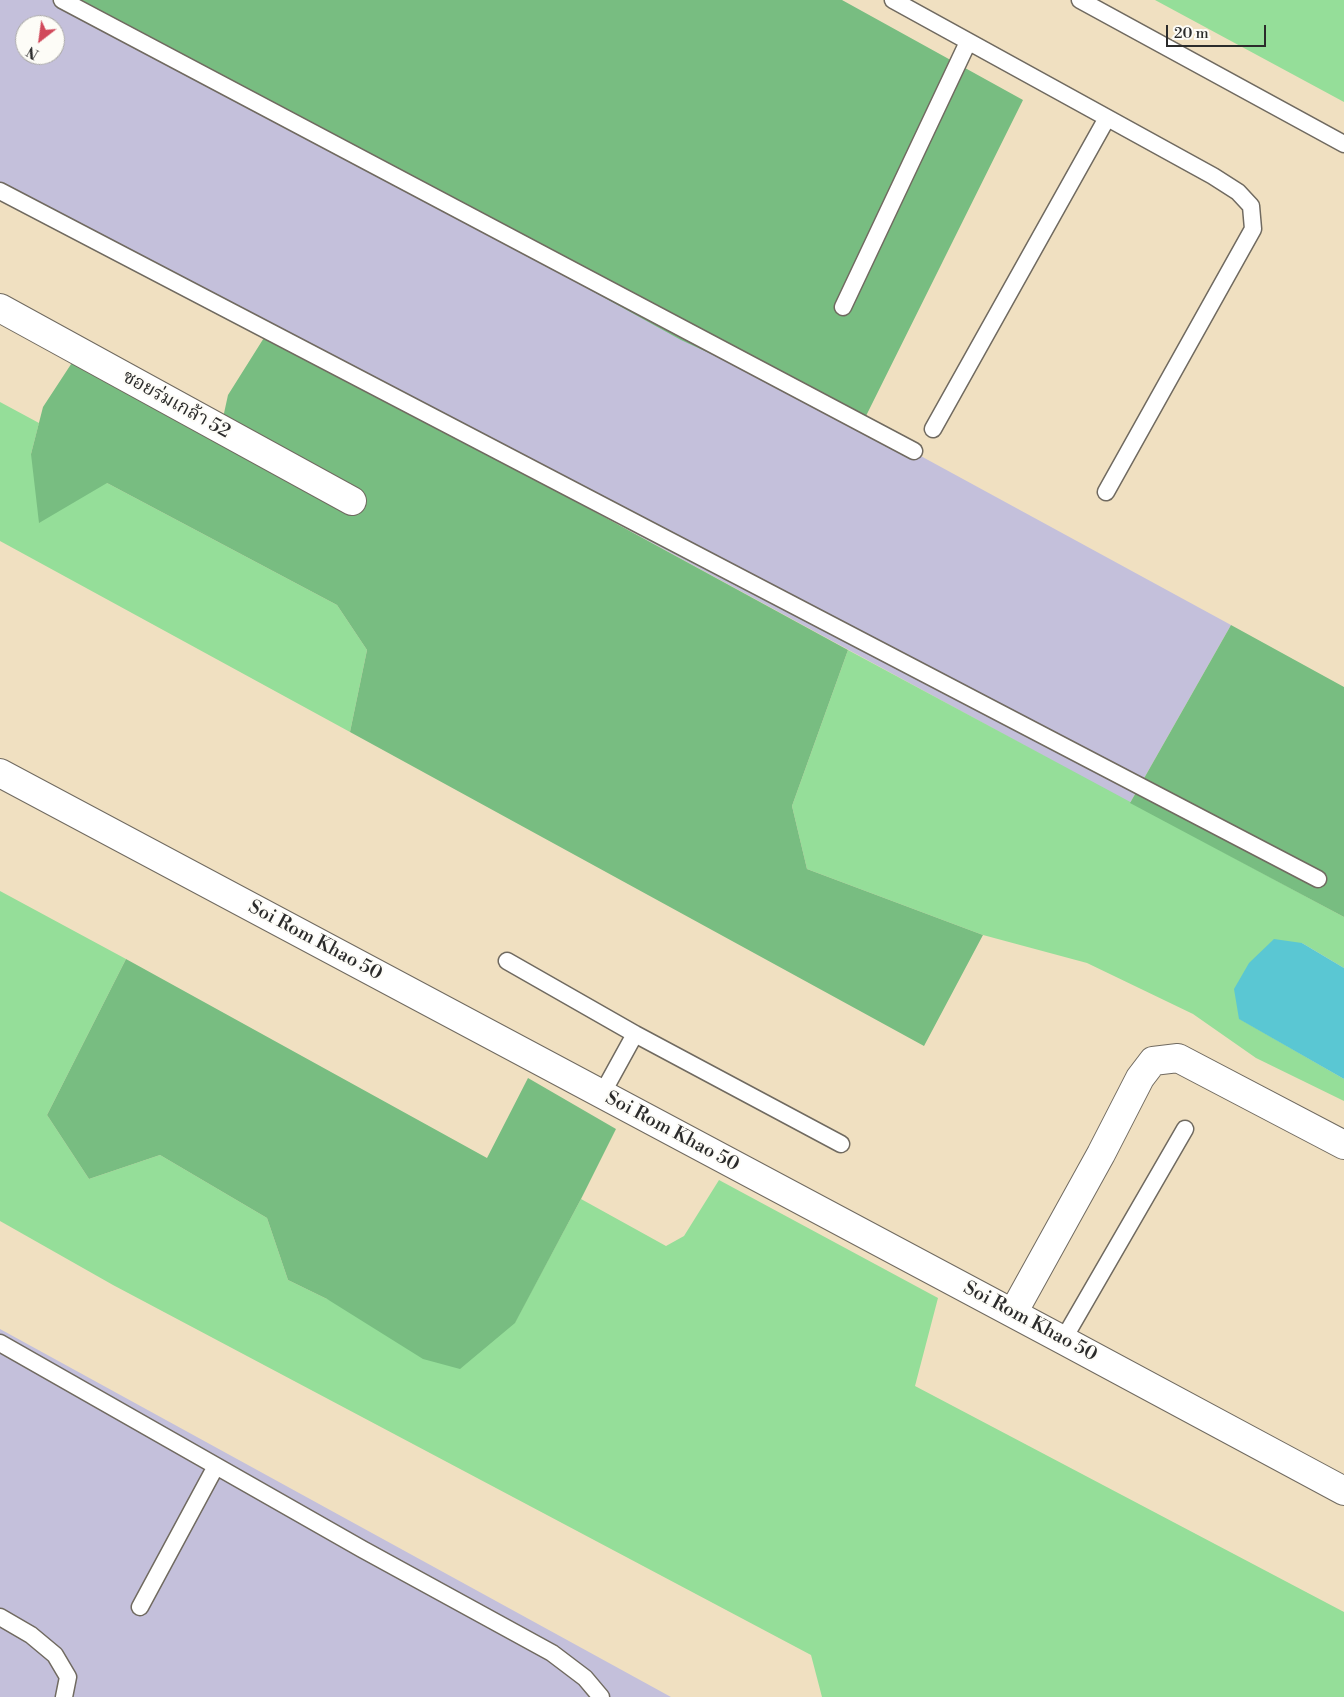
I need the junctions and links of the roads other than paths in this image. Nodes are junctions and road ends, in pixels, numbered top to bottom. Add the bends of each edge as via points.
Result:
1 (62, 0) edge
2 (893, 0) edge
3 (1080, 0) edge
4 (968, 42) junction
5 (1107, 118) junction
6 (1344, 144) edge
7 (0, 191) edge
8 (843, 307) dead end
9 (0, 308) edge
10 (933, 429) dead end
11 (914, 451) dead end
12 (1106, 492) dead end
13 (352, 501) dead end
14 (0, 774) edge
15 (1318, 879) dead end
16 (507, 961) dead end
17 (636, 1034) junction
18 (602, 1094) junction
19 (1185, 1128) dead end
20 (841, 1144) dead end
21 (1344, 1145) edge
22 (1013, 1314) junction
23 (1063, 1340) junction
24 (0, 1343) edge
25 (216, 1466) junction
26 (1344, 1491) edge
27 (140, 1607) dead end
28 (0, 1617) edge
29 (64, 1697) edge
30 (601, 1697) edge

1 - 11 lane
2 - 4 lane
3 - 6 lane
4 - 5 lane
4 - 8 lane
5 - 10 lane
5 - 12 lane via 1238,192 1251,206 1253,230
7 - 15 lane
9 - 13 street, ซอยร่มเกล้า 52
14 - 18 street, Soi Rom Khao 50
16 - 17 lane
17 - 18 lane
17 - 20 lane
18 - 22 street, Soi Rom Khao 50
19 - 23 lane
21 - 22 street via 1178,1058 1153,1061 1140,1078
22 - 23 street, Soi Rom Khao 50
23 - 26 street, Soi Rom Khao 50
24 - 25 lane
25 - 27 lane
25 - 30 lane via 552,1653 585,1678
28 - 29 lane via 32,1634 55,1655 68,1677

